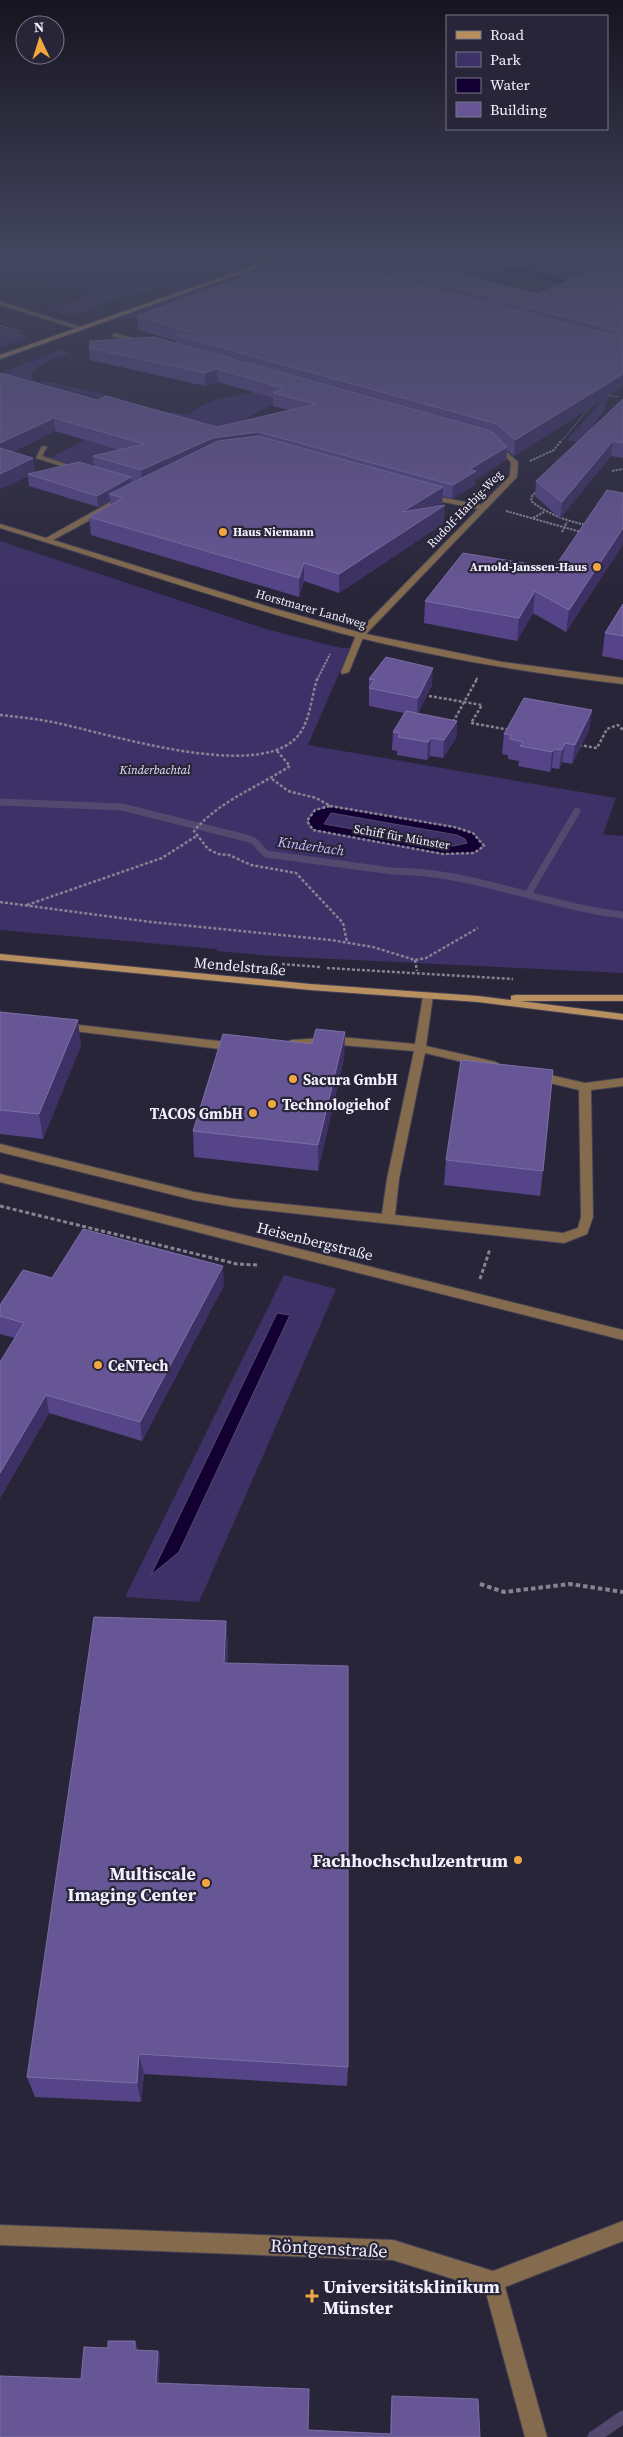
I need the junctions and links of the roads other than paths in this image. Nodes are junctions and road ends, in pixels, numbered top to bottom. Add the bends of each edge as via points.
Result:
1 (484, 439) edge
2 (44, 447) dead end
3 (85, 471) edge
4 (415, 492) edge
5 (130, 495) edge
6 (484, 508) junction
7 (0, 526) edge
8 (47, 540) junction
9 (360, 635) junction
10 (345, 672) dead end
11 (623, 681) edge
12 (0, 957) edge
13 (428, 996) junction
14 (623, 998) edge
15 (478, 999) junction
16 (623, 1016) edge
17 (48, 1026) edge
18 (281, 1045) edge
19 (251, 1047) edge
20 (418, 1048) junction
21 (503, 1068) edge
22 (522, 1072) edge
23 (623, 1082) edge
24 (585, 1087) junction
25 (0, 1148) edge
26 (0, 1178) edge
27 (388, 1220) junction
28 (623, 1335) edge
29 (623, 2231) edge
30 (0, 2235) edge
31 (493, 2281) junction
32 (536, 2437) edge

1 - 6 street, Rudolf-Harbig-Weg via 493,442 516,462 512,477
2 - 3 street via 38,457
4 - 6 street
5 - 8 street
6 - 9 street, Rudolf-Harbig-Weg
7 - 8 street, Horstmarer Landweg
8 - 9 street, Horstmarer Landweg
9 - 10 street
9 - 11 street, Horstmarer Landweg via 511,666
12 - 13 main road, Mendelstraße
13 - 15 main road, Mendelstraße
13 - 20 street
14 - 15 main road, Mendelstraße
15 - 16 main road, Mendelstraße
17 - 19 street
18 - 20 street via 340,1041
20 - 21 street
20 - 27 street
22 - 24 street
23 - 24 street
24 - 27 street via 588,1217 583,1232 564,1238
25 - 27 street via 194,1196
26 - 28 street, Heisenbergstraße
29 - 31 street
30 - 31 street, Röntgenstraße via 393,2250
31 - 32 street

